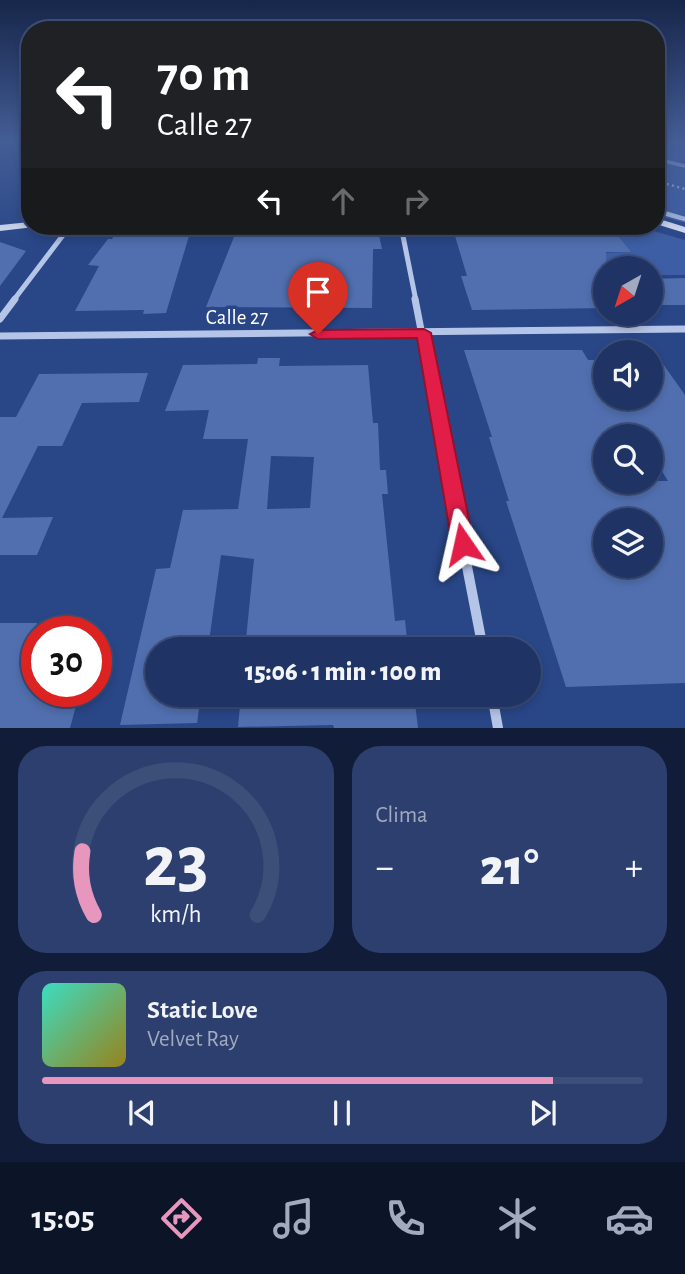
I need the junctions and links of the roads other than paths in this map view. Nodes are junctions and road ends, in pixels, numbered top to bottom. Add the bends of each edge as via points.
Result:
1 (665, 213) edge
2 (685, 219) edge
3 (665, 224) edge
4 (21, 226) edge
5 (0, 228) edge
6 (685, 230) edge
7 (63, 235) edge
8 (403, 235) edge
9 (0, 319) edge
10 (685, 329) edge
11 (424, 333) junction
12 (0, 336) edge
13 (481, 637) edge
14 (494, 707) edge
15 (498, 728) edge

1 - 2 lane
3 - 6 main road
4 - 5 main road
7 - 9 street
8 - 11 street
10 - 11 street, Calle 27
11 - 12 street, Calle 27
11 - 13 street
14 - 15 street

